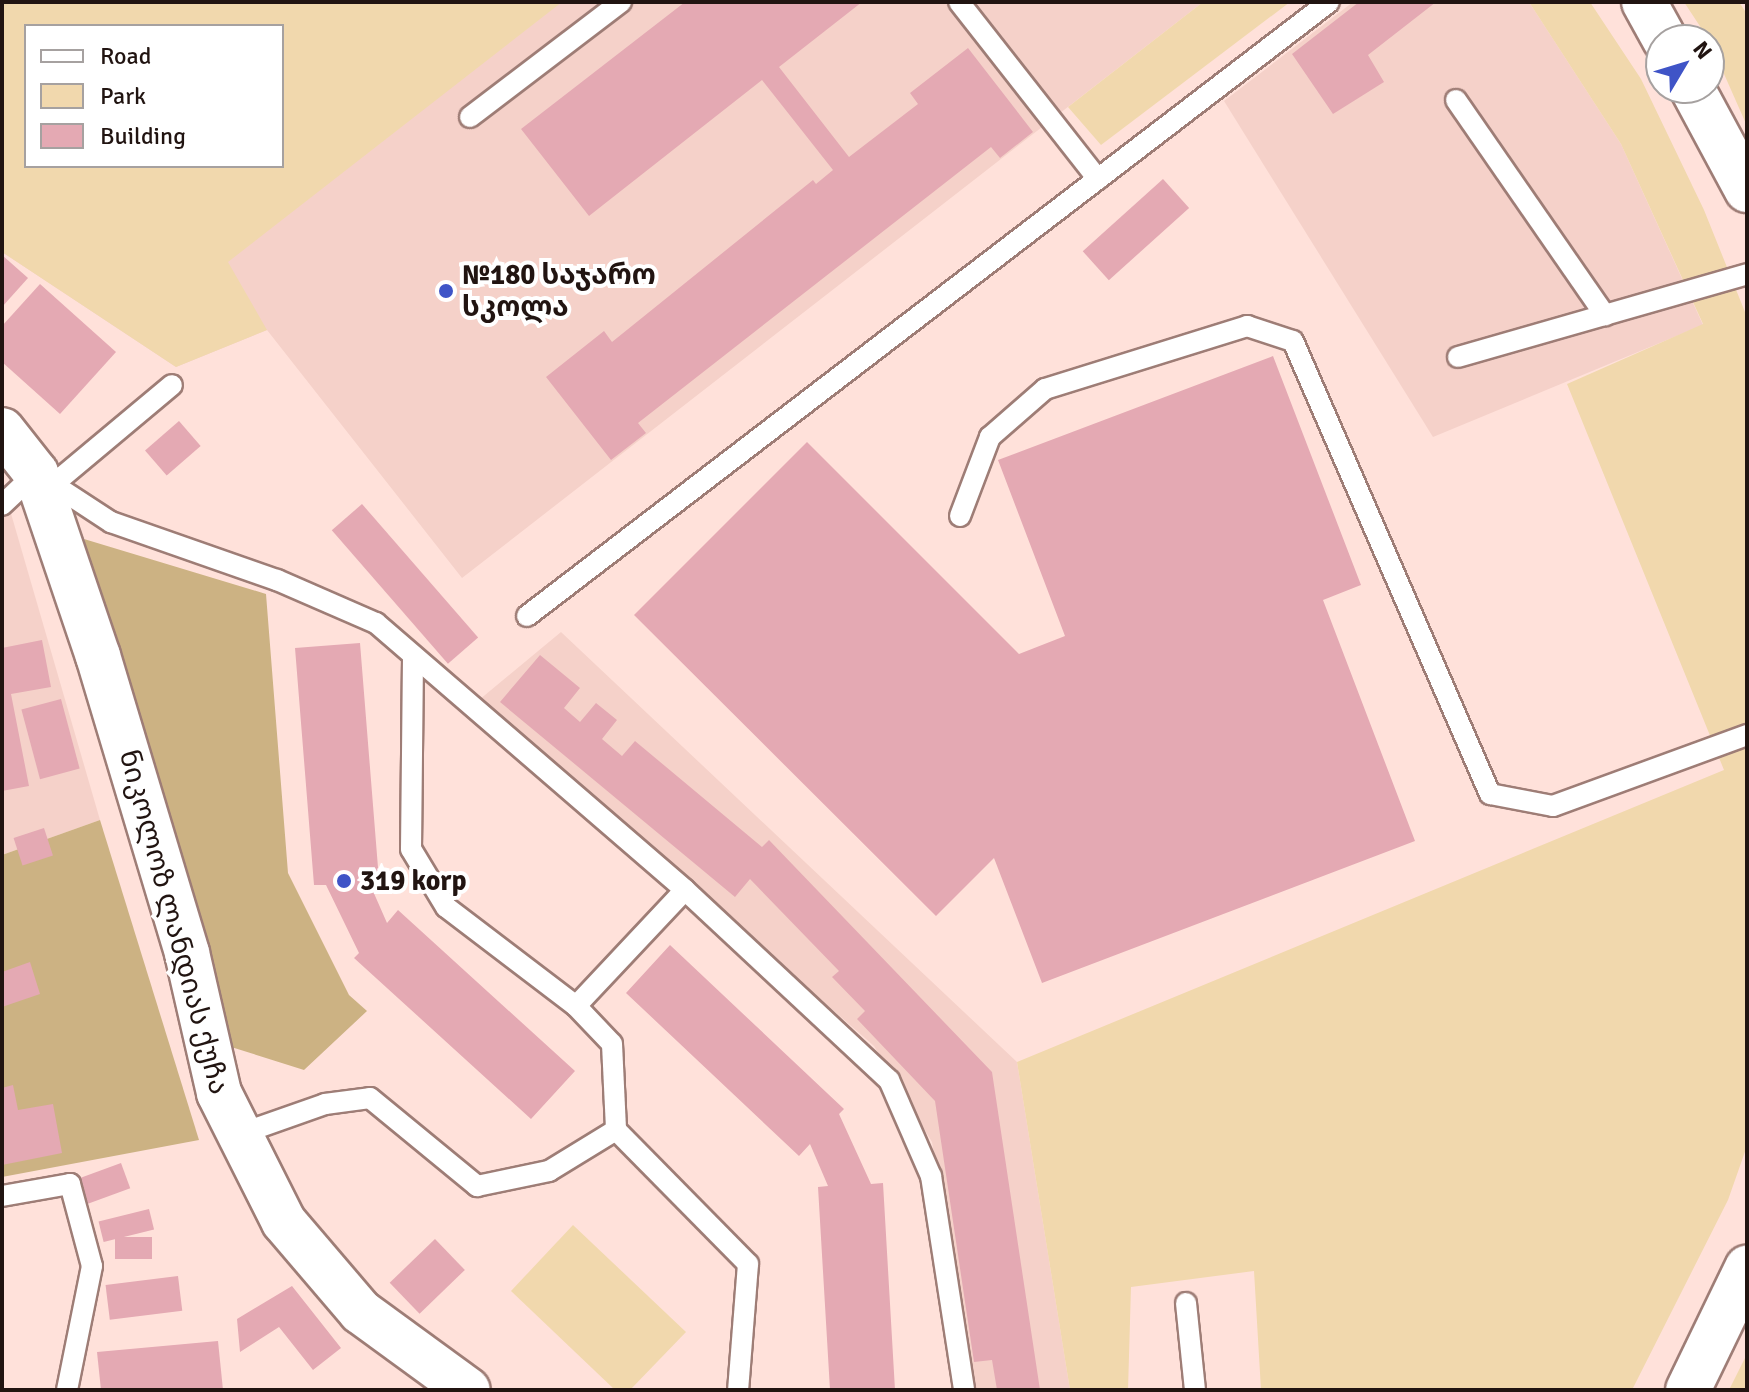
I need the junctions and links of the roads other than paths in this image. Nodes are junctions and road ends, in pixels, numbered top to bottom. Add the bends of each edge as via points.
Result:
1 (621, 2) edge
2 (959, 2) edge
3 (1329, 2) edge
4 (1644, 2) edge
5 (1656, 24) edge
6 (1456, 100) dead end
7 (1701, 104) edge
8 (470, 117) dead end
9 (1098, 179) junction
10 (1747, 190) edge
11 (1747, 274) edge
12 (1605, 315) junction
13 (1458, 357) dead end
14 (172, 385) dead end
15 (25, 464) edge
16 (2, 505) edge
17 (960, 516) dead end
18 (527, 616) dead end
19 (413, 658) junction
20 (1747, 735) edge
21 (685, 890) junction
22 (576, 1006) junction
23 (616, 1130) junction
24 (240, 1134) junction
25 (2, 1196) edge
26 (1747, 1268) edge
27 (1186, 1303) dead end
28 (67, 1390) edge
29 (468, 1390) edge
30 (738, 1390) edge
31 (964, 1390) edge
32 (1195, 1390) edge
33 (1688, 1390) edge

1 - 8 lane
2 - 9 lane
3 - 9 lane
4 - 5 street
6 - 12 lane
7 - 10 street
9 - 18 lane
11 - 12 lane
12 - 13 lane
14 - 15 lane
15 - 16 lane
15 - 19 lane via 111,522 277,580 376,623
15 - 24 street, ნიკოლოზ ლანდიას ქუჩა via 98,656 178,922 219,1093
17 - 20 lane via 990,437 1045,389 1247,326 1293,341 1490,794 1553,806
19 - 21 lane
19 - 22 lane via 411,849 446,907
21 - 22 lane
21 - 31 lane via 889,1080 931,1176
22 - 23 lane via 612,1044
23 - 24 lane via 549,1171 477,1186 370,1098 325,1104
23 - 30 lane via 748,1264
24 - 29 street, ნიკოლოზ ლანდიას ქუჩა via 284,1222 361,1312
25 - 28 lane via 70,1184 92,1266
26 - 33 street
27 - 32 lane

